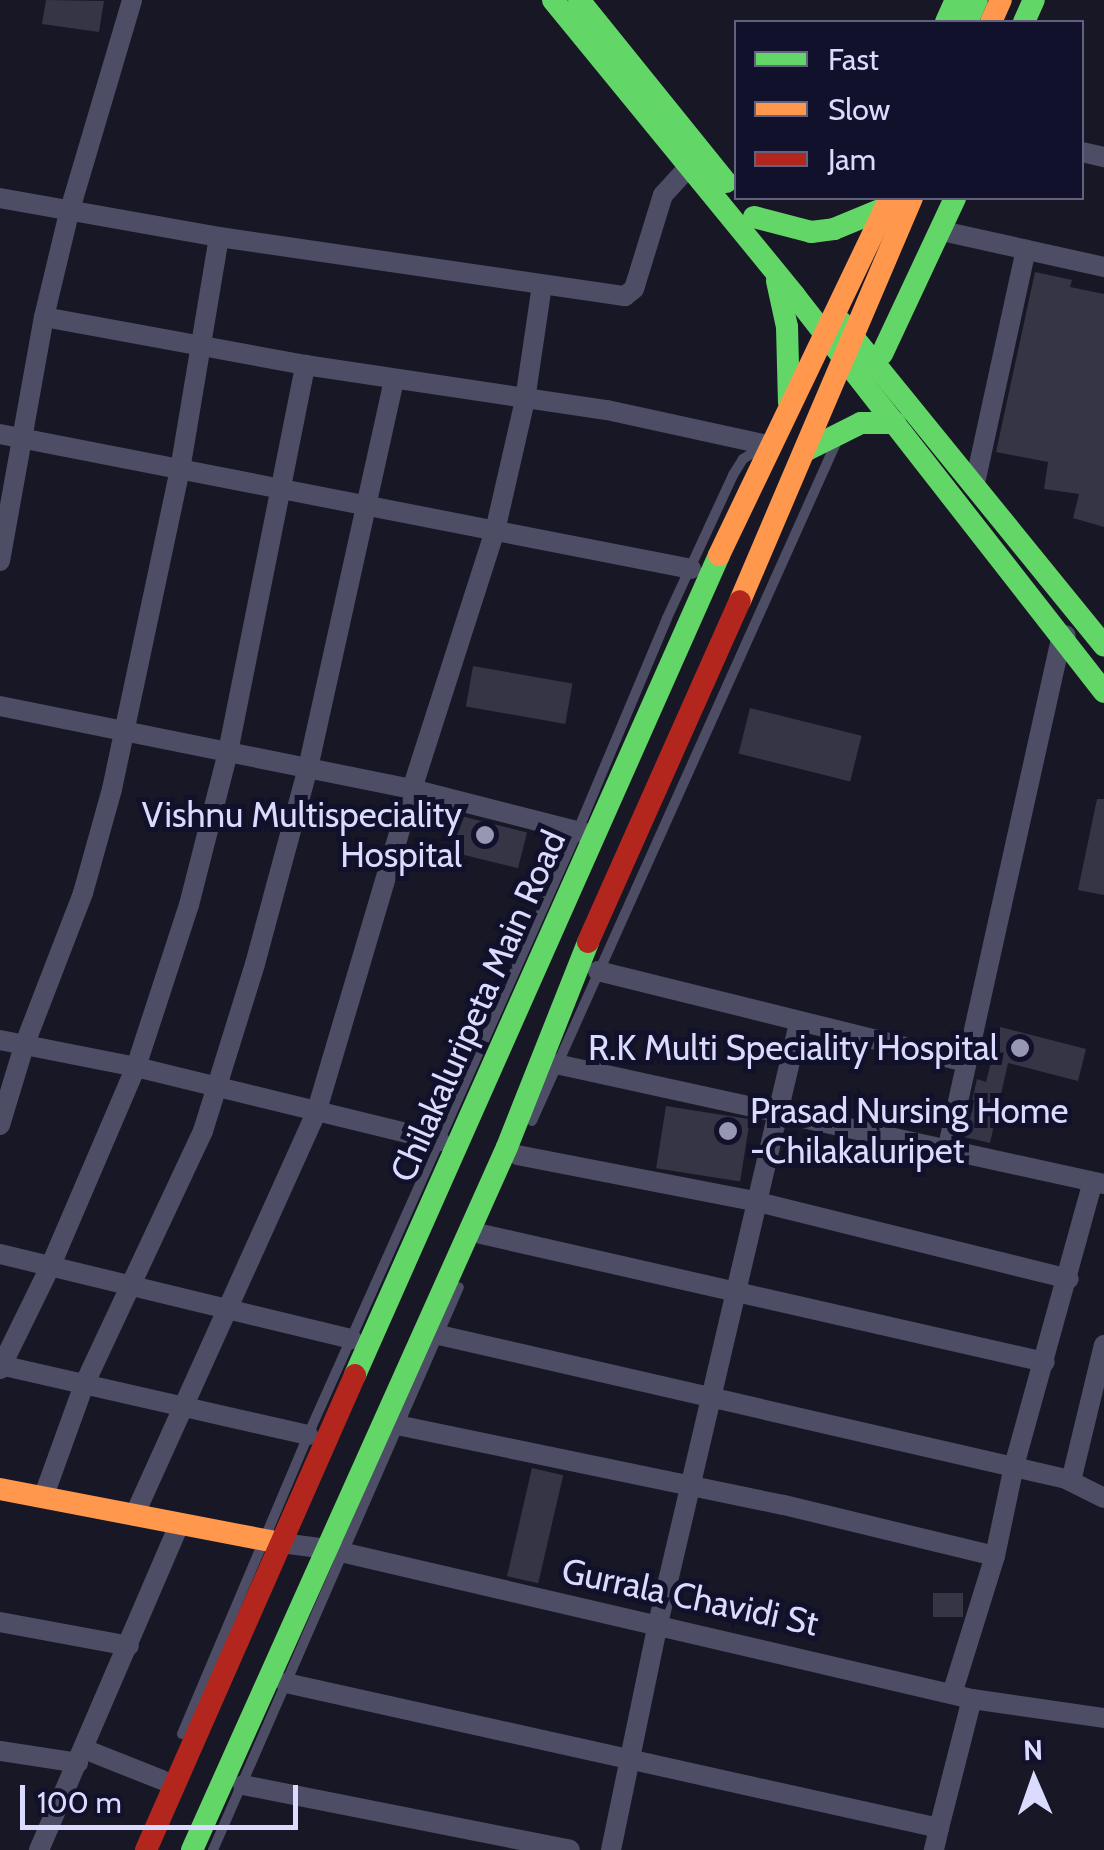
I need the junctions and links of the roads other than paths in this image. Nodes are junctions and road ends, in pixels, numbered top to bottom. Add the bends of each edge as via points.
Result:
1 (132, 0) edge
2 (552, 0) edge
3 (579, 0) edge
4 (695, 159) junction
5 (734, 193) edge
6 (0, 198) edge
7 (741, 200) edge
8 (911, 200) edge
9 (954, 200) edge
10 (881, 201) edge
11 (69, 214) junction
12 (754, 217) junction
13 (942, 231) junction
14 (219, 237) junction
15 (1026, 250) junction
16 (888, 251) junction
17 (1104, 267) edge
18 (773, 269) junction
19 (542, 284) junction
20 (44, 318) junction
21 (830, 326) junction
22 (852, 333) junction
23 (202, 343) junction
24 (842, 358) junction
25 (305, 365) junction
26 (884, 365) junction
27 (394, 379) junction
28 (524, 400) junction
29 (789, 404) junction
30 (894, 424) junction
31 (840, 431) junction
32 (0, 434) edge
33 (22, 438) junction
34 (769, 443) junction
35 (808, 450) junction
36 (180, 470) junction
37 (975, 483) junction
38 (280, 490) junction
39 (364, 506) junction
40 (495, 532) junction
41 (0, 561) edge
42 (691, 569) junction
43 (1084, 622) junction
44 (1061, 638) junction
45 (1104, 646) edge
46 (1104, 692) edge
47 (0, 706) edge
48 (126, 731) junction
49 (228, 752) junction
50 (308, 768) junction
51 (412, 789) junction
52 (585, 832) junction
53 (598, 971) junction
54 (799, 1023) junction
55 (0, 1040) edge
56 (24, 1046) junction
57 (966, 1062) junction
58 (556, 1064) junction
59 (136, 1067) junction
60 (216, 1089) junction
61 (317, 1110) junction
62 (777, 1112) junction
63 (0, 1125) edge
64 (440, 1142) junction
65 (947, 1152) junction
66 (517, 1155) junction
67 (1098, 1184) edge
68 (758, 1202) junction
69 (481, 1234) junction
70 (0, 1254) edge
71 (52, 1266) junction
72 (1069, 1278) junction
73 (130, 1284) junction
74 (738, 1292) junction
75 (230, 1309) junction
76 (439, 1335) junction
77 (352, 1339) junction
78 (1104, 1345) edge
79 (1045, 1362) junction
80 (0, 1366) edge
81 (84, 1385) junction
82 (715, 1396) junction
83 (183, 1408) junction
84 (397, 1425) junction
85 (308, 1435) junction
86 (1014, 1466) junction
87 (1071, 1481) junction
88 (694, 1486) junction
89 (0, 1489) edge
90 (44, 1498) junction
91 (1104, 1498) edge
92 (134, 1516) junction
93 (178, 1525) junction
94 (272, 1541) junction
95 (335, 1550) junction
96 (995, 1556) junction
97 (0, 1622) edge
98 (657, 1628) junction
99 (129, 1646) junction
100 (286, 1683) junction
101 (962, 1696) junction
102 (1104, 1718) edge
103 (0, 1751) edge
104 (81, 1756) junction
105 (633, 1758) junction
106 (162, 1780) junction
107 (243, 1785) junction
108 (939, 1828) junction
109 (557, 1849) edge
110 (39, 1850) edge
111 (132, 1850) edge
112 (146, 1850) edge
113 (192, 1850) edge
114 (213, 1850) edge
115 (612, 1850) edge
116 (934, 1850) edge

1 - 11 street
2 - 4 main road
3 - 4 main road
4 - 5 main road
4 - 18 main road
4 - 19 street via 663,195 631,294
6 - 11 street
7 - 12 main road
8 - 16 main road
9 - 13 main road
10 - 12 main road via 838,228 811,232
10 - 21 main road, Chilakaluripeta Main Road
11 - 14 street
11 - 20 street
12 - 21 main road
13 - 15 street
13 - 26 main road
14 - 19 street
14 - 23 street
15 - 17 street
15 - 37 street
16 - 22 main road
16 - 26 main road via 880,318
18 - 21 main road
18 - 29 main road via 787,327
19 - 28 street
20 - 23 street
20 - 33 street
21 - 22 main road
21 - 24 main road
21 - 29 main road, Chilakaluripeta Main Road
22 - 24 main road
22 - 26 main road
23 - 25 street
23 - 36 street
24 - 30 main road
24 - 35 main road
25 - 27 street
25 - 38 street
26 - 37 main road
27 - 28 street
27 - 39 street
28 - 34 street
28 - 40 street
29 - 34 main road, Chilakaluripeta Main Road
30 - 31 main road via 861,423
30 - 44 main road
31 - 35 main road
31 - 53 lane
32 - 33 street
33 - 36 street
33 - 41 street
34 - 42 lane via 733,475
34 - 52 main road, Chilakaluripeta Main Road
35 - 95 main road via 579,962
36 - 38 street
36 - 48 street
37 - 43 main road
38 - 39 street
38 - 49 street
39 - 40 street
39 - 50 street
40 - 42 street
40 - 51 street
42 - 52 lane
43 - 44 street
43 - 45 main road
44 - 46 main road
44 - 57 street
47 - 48 street
48 - 49 street
48 - 56 street via 83,893
49 - 50 street
49 - 59 street via 189,905
50 - 51 street
50 - 60 street
51 - 52 street
51 - 61 street
52 - 64 lane
52 - 94 main road, Chilakaluripeta Main Road
53 - 54 street
53 - 58 lane
54 - 57 street
54 - 62 street
55 - 56 street
56 - 59 street
56 - 63 street
57 - 65 street
58 - 62 street
58 - 66 lane
59 - 60 street
59 - 71 street
60 - 61 street
60 - 73 street via 203,1131
61 - 64 street
61 - 75 street
62 - 65 street
62 - 68 street
64 - 77 lane
65 - 67 street
66 - 68 street
66 - 69 lane
67 - 72 street
68 - 72 street
68 - 74 street
69 - 74 street
69 - 76 lane
70 - 71 street
71 - 73 street
71 - 80 street
72 - 79 street
73 - 75 street
73 - 81 street
74 - 79 street
74 - 82 street
75 - 77 street
75 - 83 street
76 - 82 street
76 - 84 lane
77 - 85 lane
78 - 87 street
79 - 86 street
80 - 81 street
81 - 83 street
81 - 90 street
82 - 86 street
82 - 88 street
83 - 85 street
83 - 92 street
84 - 88 street
84 - 95 lane
85 - 94 lane
86 - 87 street
86 - 96 street
87 - 91 street
88 - 96 street
88 - 98 street
89 - 90 main road
90 - 92 main road
92 - 93 main road
93 - 94 main road
93 - 99 street
94 - 95 street, Gurrala Chavidi St
94 - 106 lane
94 - 112 main road, Chilakaluripeta Main Road
95 - 98 street, Gurrala Chavidi St
95 - 100 lane
95 - 113 main road
96 - 101 street
97 - 99 street
98 - 101 street, Gurrala Chavidi St
98 - 105 street
99 - 104 street
100 - 105 street
100 - 107 lane
101 - 102 street, Gurrala Chavidi St
101 - 108 street
103 - 104 street
104 - 106 street
104 - 110 street
105 - 108 street
105 - 115 street
106 - 111 lane
107 - 109 street
107 - 114 lane
108 - 116 street

